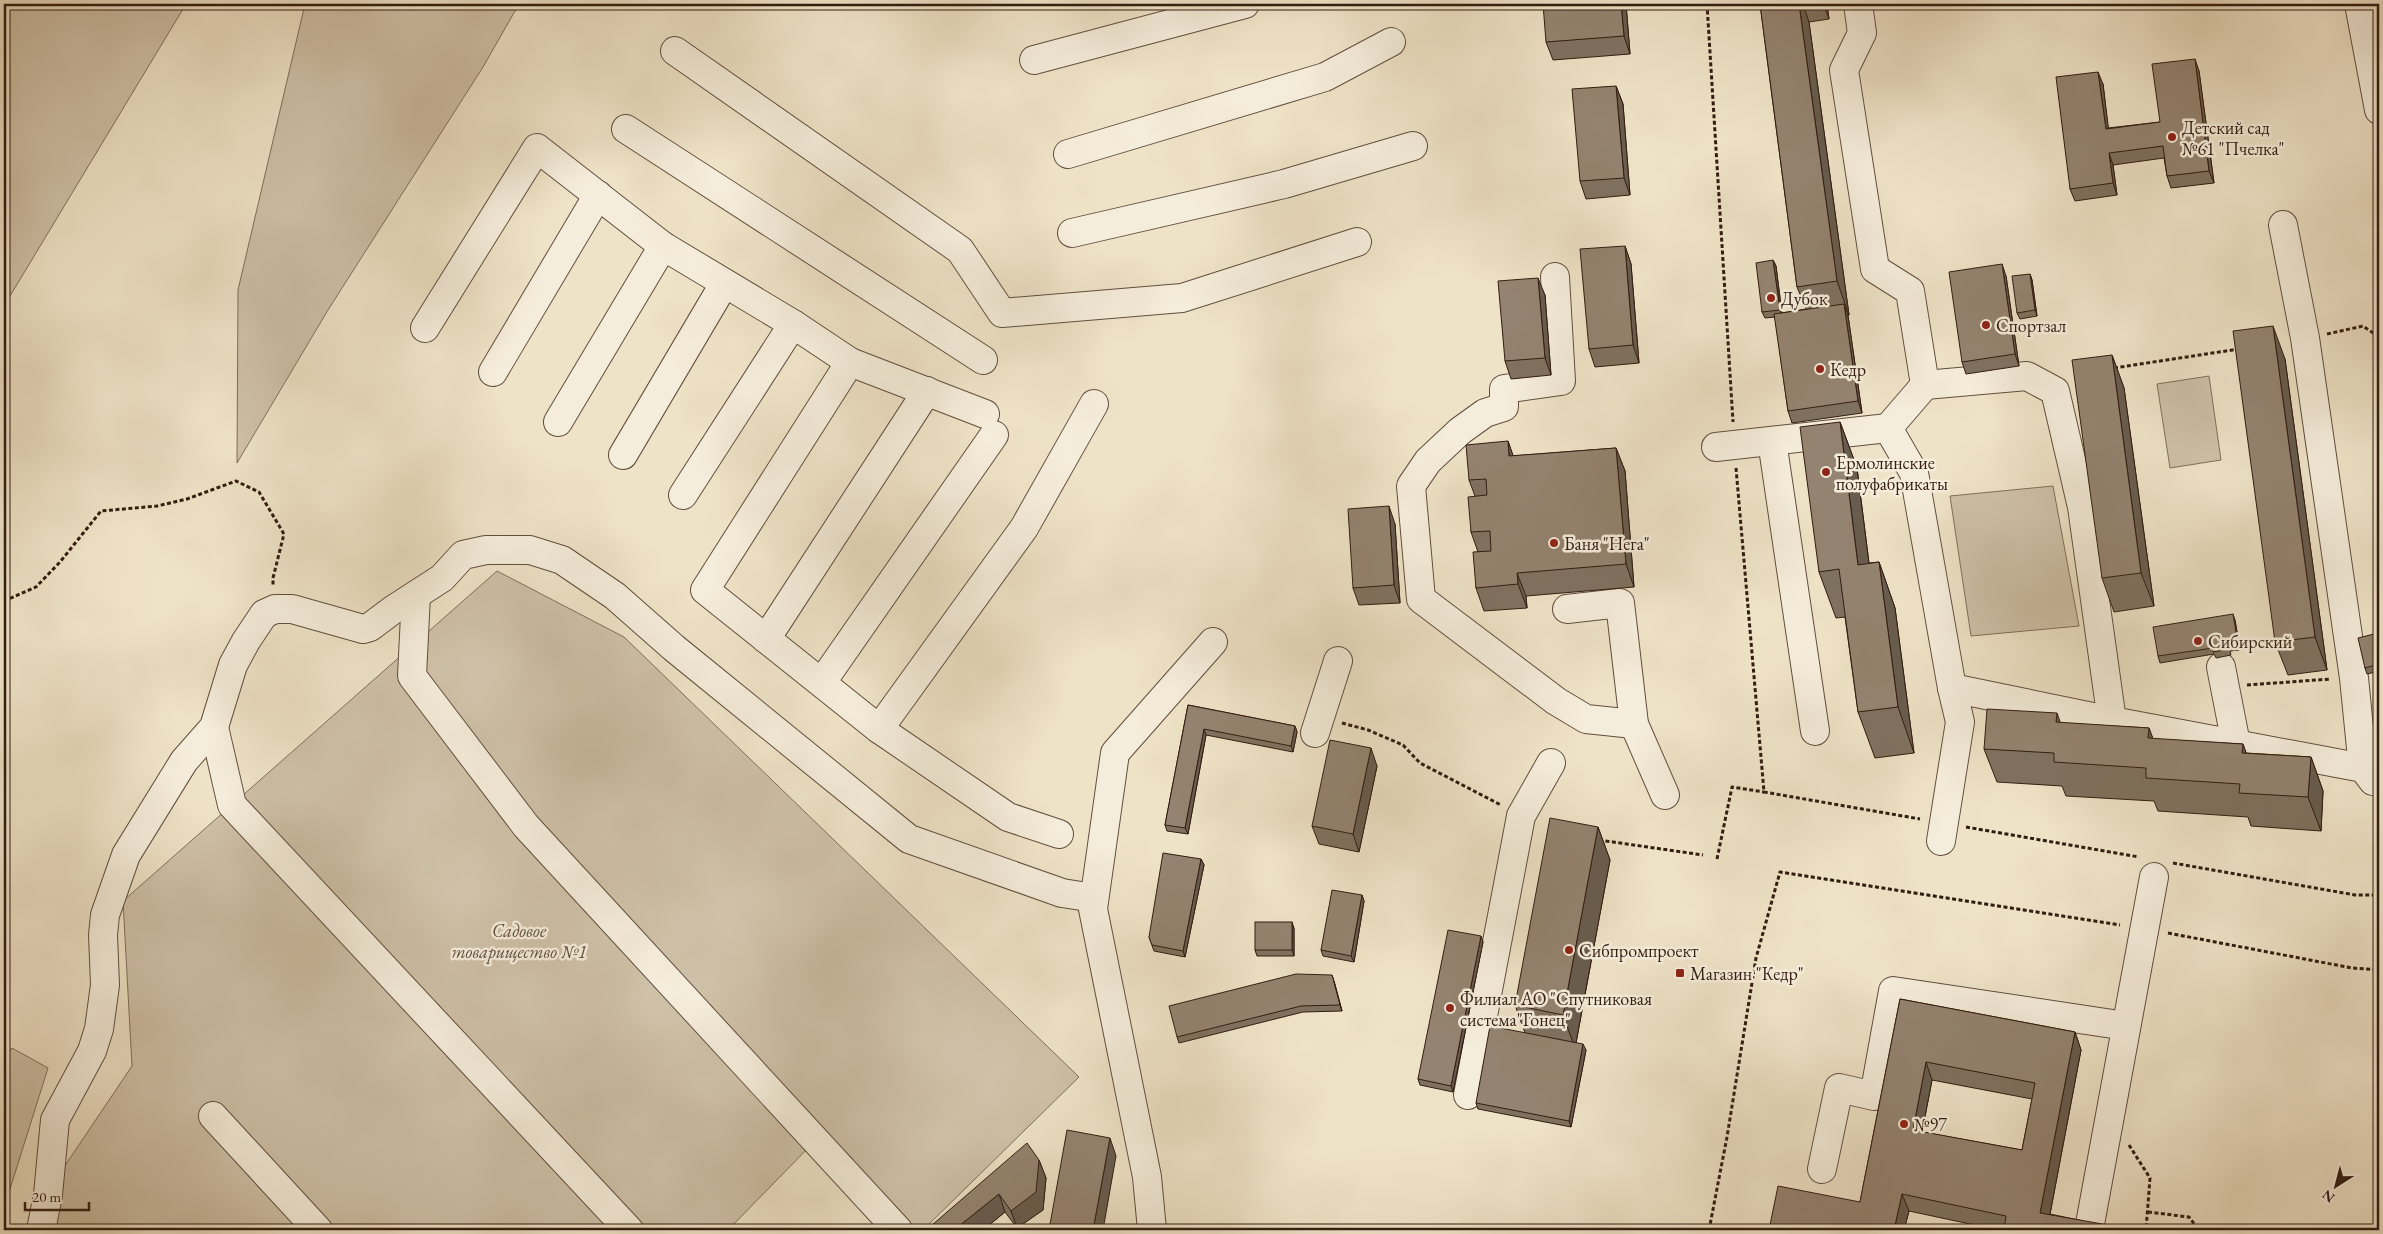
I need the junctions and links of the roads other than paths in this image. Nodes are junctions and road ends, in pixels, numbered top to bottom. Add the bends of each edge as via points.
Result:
1 (1245, 4) edge
2 (1858, 4) edge
3 (2360, 4) edge
4 (1391, 42) dead end
5 (675, 50) dead end
6 (1034, 60) dead end
7 (2379, 110) edge
8 (626, 129) dead end
9 (1413, 146) dead end
10 (1068, 154) dead end
11 (598, 196) junction
12 (2284, 225) dead end
13 (1072, 234) dead end
14 (1357, 242) dead end
15 (663, 246) junction
16 (1555, 277) dead end
17 (724, 284) junction
18 (793, 324) junction
19 (425, 328) dead end
20 (983, 360) dead end
21 (850, 362) junction
22 (493, 372) dead end
23 (1925, 385) junction
24 (926, 391) junction
25 (1094, 404) dead end
26 (558, 422) dead end
27 (1888, 428) junction
28 (1772, 441) junction
29 (1725, 446) road end
30 (623, 455) dead end
31 (683, 495) dead end
32 (416, 595) junction
33 (1567, 609) dead end
34 (766, 639) junction
35 (1213, 642) dead end
36 (1338, 661) dead end
37 (2223, 676) road end
38 (822, 682) junction
39 (1952, 688) junction
40 (2112, 721) junction
41 (1634, 724) junction
42 (214, 726) junction
43 (880, 729) junction
44 (1816, 731) dead end
45 (1315, 733) road end
46 (2236, 744) junction
47 (1551, 763) dead end
48 (2374, 775) edge
49 (1665, 795) dead end
50 (1059, 834) dead end
51 (1941, 841) dead end
52 (2154, 877) dead end
53 (1094, 898) junction
54 (2126, 1026) junction
55 (1468, 1095) dead end
56 (213, 1116) dead end
57 (1822, 1169) dead end
58 (2090, 1224) edge
59 (42, 1230) edge
60 (318, 1230) edge
61 (629, 1230) edge
62 (898, 1230) edge
63 (1152, 1230) edge

1 - 6 street
2 - 23 street via 1862,33 1844,70 1874,269 1910,291
3 - 7 street
4 - 10 street via 1325,77
5 - 14 street via 960,250 1002,313 1182,298
8 - 20 street
9 - 13 street via 1284,184
11 - 15 street
11 - 19 street via 537,148
11 - 22 street
12 - 48 street via 2305,338 2354,678
15 - 17 street
15 - 26 street
16 - 41 street via 1561,381 1504,388 1504,407 1486,412 1460,431 1428,461 1411,486 1421,599 1556,701 1586,719
17 - 18 street
17 - 30 street
18 - 21 street
18 - 31 street
21 - 24 street
21 - 34 street via 705,590
23 - 27 street
23 - 40 street via 2027,376 2054,391 2082,507
24 - 34 street
24 - 38 street via 989,424
25 - 43 street via 1024,528
27 - 28 street
27 - 39 street via 1914,473
28 - 29 street
28 - 44 street
32 - 42 street via 364,629 299,611 275,609 264,614 246,641 224,690
32 - 53 street via 442,578 463,555 476,551 530,550 562,560 615,596 689,661 909,839 1062,893
32 - 62 street via 412,676 502,795 526,826
33 - 41 street via 1620,603
34 - 38 street
35 - 53 street via 1115,753
36 - 45 street
37 - 46 street
38 - 43 street
39 - 40 street
39 - 51 street via 1960,722
40 - 46 street
41 - 49 street
42 - 59 street via 184,761 141,829 113,888 104,922 106,985 99,1029 92,1051 55,1120
42 - 61 street via 232,805
43 - 50 street via 1008,817
46 - 48 street
47 - 55 street via 1521,816
52 - 54 street
53 - 63 street via 1093,909 1148,1177
54 - 57 street via 1893,992 1874,1096 1839,1088
54 - 58 street
56 - 60 street

